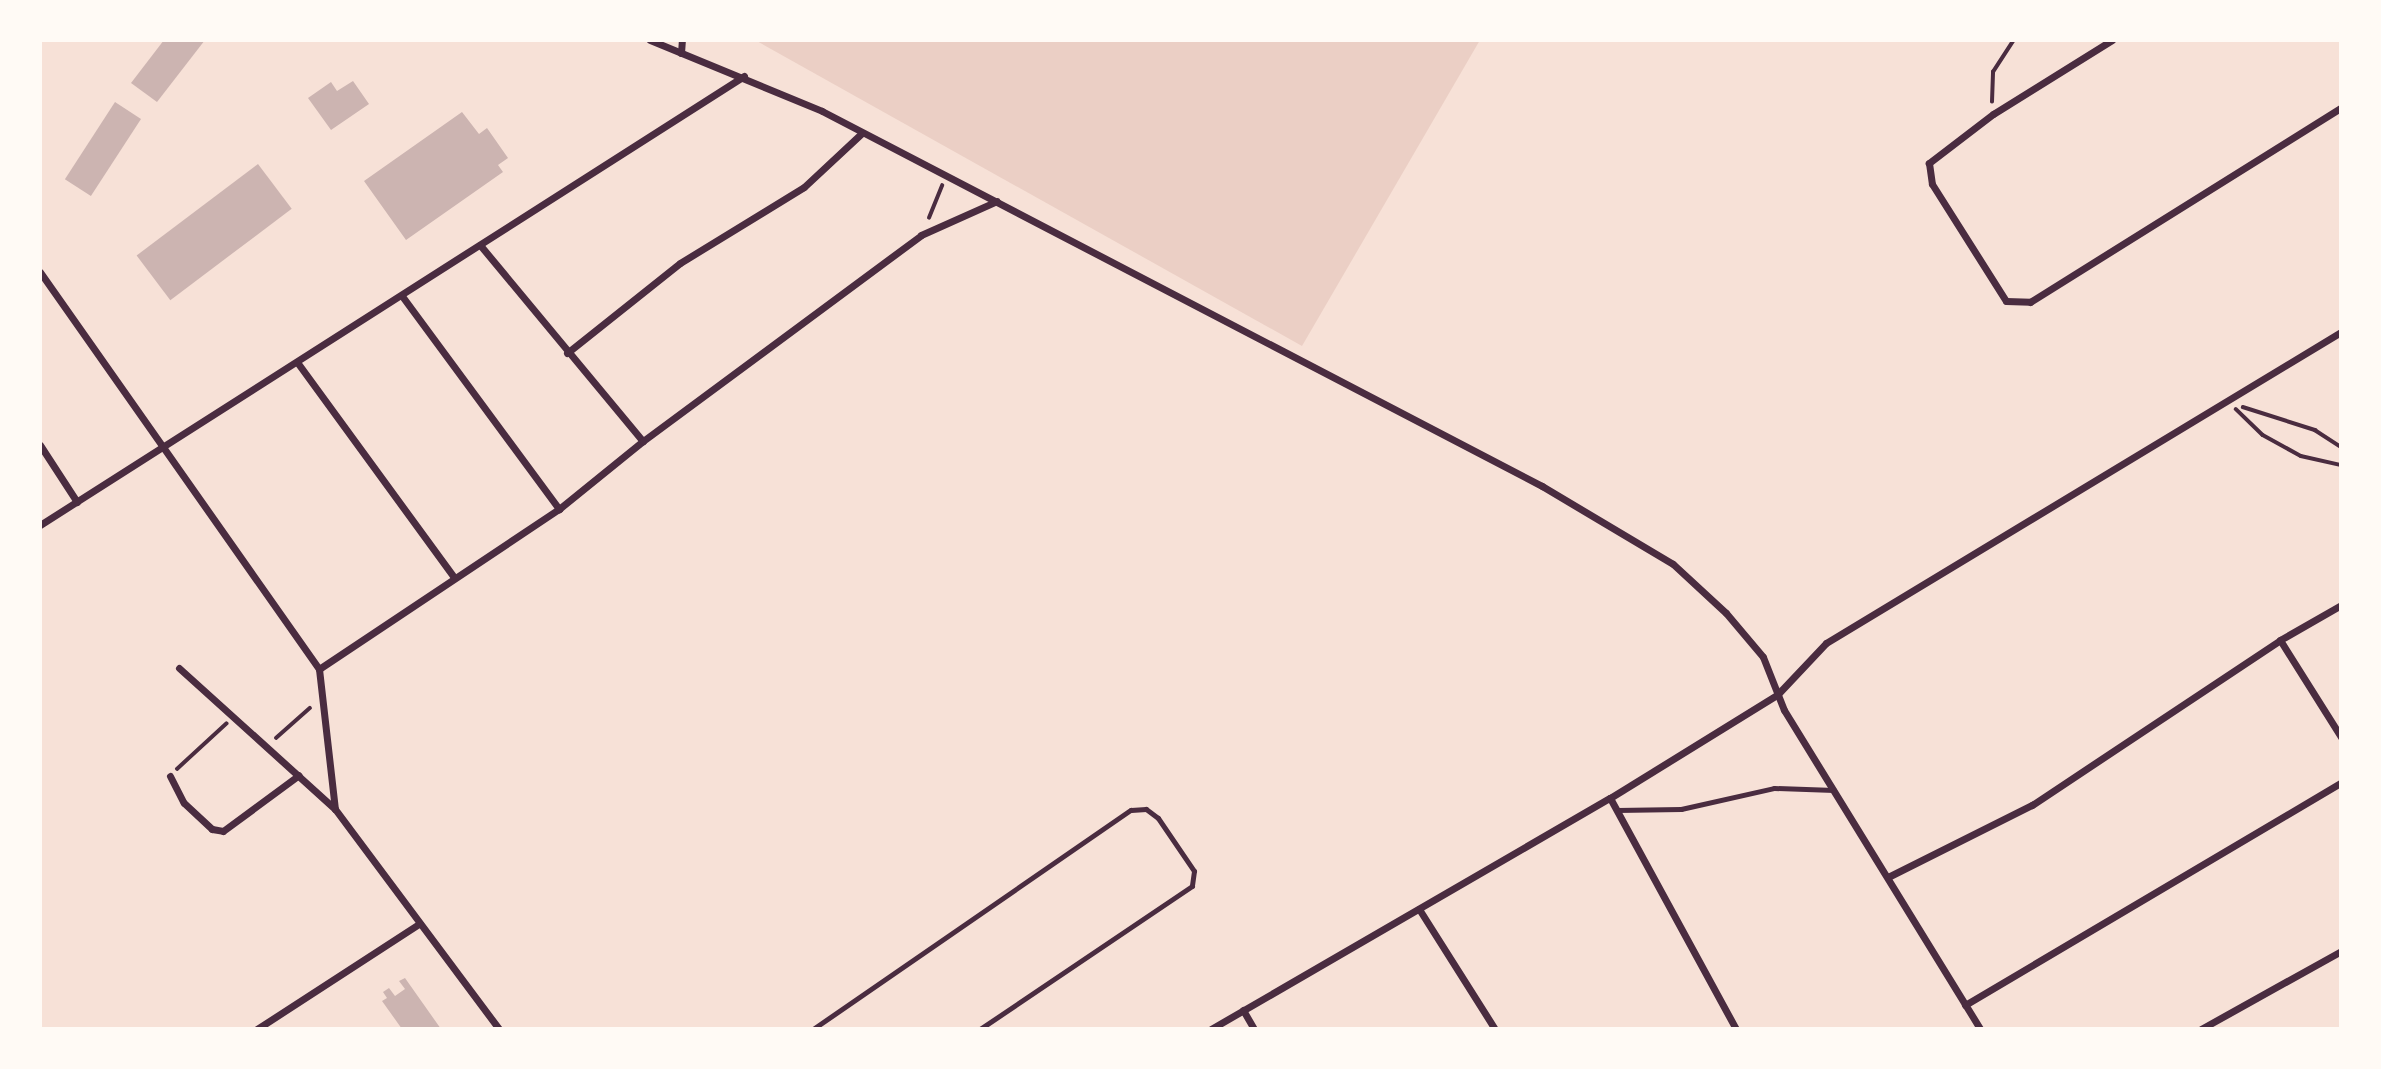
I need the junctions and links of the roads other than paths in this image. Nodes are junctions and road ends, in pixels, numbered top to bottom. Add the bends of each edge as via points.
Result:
1 (650, 40) edge
2 (682, 40) edge
3 (2112, 40) edge
4 (681, 53) junction
5 (744, 76) junction
6 (2341, 108) edge
7 (862, 133) junction
8 (997, 201) junction
9 (480, 245) junction
10 (40, 272) edge
11 (402, 296) junction
12 (2341, 332) edge
13 (567, 353) junction
14 (297, 362) junction
15 (643, 441) junction
16 (40, 445) edge
17 (164, 446) junction
18 (77, 502) junction
19 (559, 509) junction
20 (40, 525) edge
21 (454, 577) junction
22 (2341, 605) edge
23 (2280, 640) junction
24 (179, 668) dead end
25 (319, 668) junction
26 (1777, 695) junction
27 (2341, 737) edge
28 (299, 775) junction
29 (170, 776) road end
30 (2341, 783) edge
31 (1834, 790) junction
32 (1610, 798) junction
33 (335, 808) junction
34 (1617, 810) junction
35 (1888, 877) junction
36 (1419, 909) junction
37 (420, 923) junction
38 (2341, 951) edge
39 (1965, 1006) junction
40 (1243, 1010) junction
41 (257, 1029) edge
42 (499, 1029) edge
43 (813, 1029) edge
44 (980, 1029) edge
45 (1211, 1029) edge
46 (1254, 1029) edge
47 (1495, 1029) edge
48 (1736, 1029) edge
49 (1980, 1029) edge
50 (2201, 1029) edge

1 - 4 street
2 - 4 street
3 - 6 street via 1933,156 1927,172 2000,296 2018,304 2030,302
4 - 5 street
5 - 7 street
5 - 9 street
7 - 8 street
7 - 13 street via 804,187 680,263
8 - 15 street via 921,236
8 - 26 street via 1542,486 1643,544 1701,588 1752,641 1772,672
9 - 11 street
9 - 13 street
10 - 17 street
11 - 14 street
11 - 19 street
12 - 26 street via 2229,403 1994,537 1826,643
13 - 15 street
14 - 17 street
14 - 21 street
15 - 19 street
16 - 18 street
17 - 18 street
17 - 25 street
18 - 20 street
19 - 21 street
21 - 25 street
22 - 23 street
23 - 27 street
23 - 35 street via 2032,805
24 - 28 street
25 - 33 street
26 - 31 street
26 - 32 street
28 - 29 street via 223,831 212,830 184,803
28 - 33 street
30 - 39 street
31 - 34 lane via 1774,788 1681,809
31 - 35 street
32 - 34 street
32 - 36 street
33 - 37 street
34 - 48 street
35 - 39 street
36 - 40 street
36 - 47 street
37 - 41 street
37 - 42 street
38 - 50 street
39 - 49 street
40 - 45 street
40 - 46 street
43 - 44 lane via 1131,810 1146,809 1158,818 1194,872 1192,886

